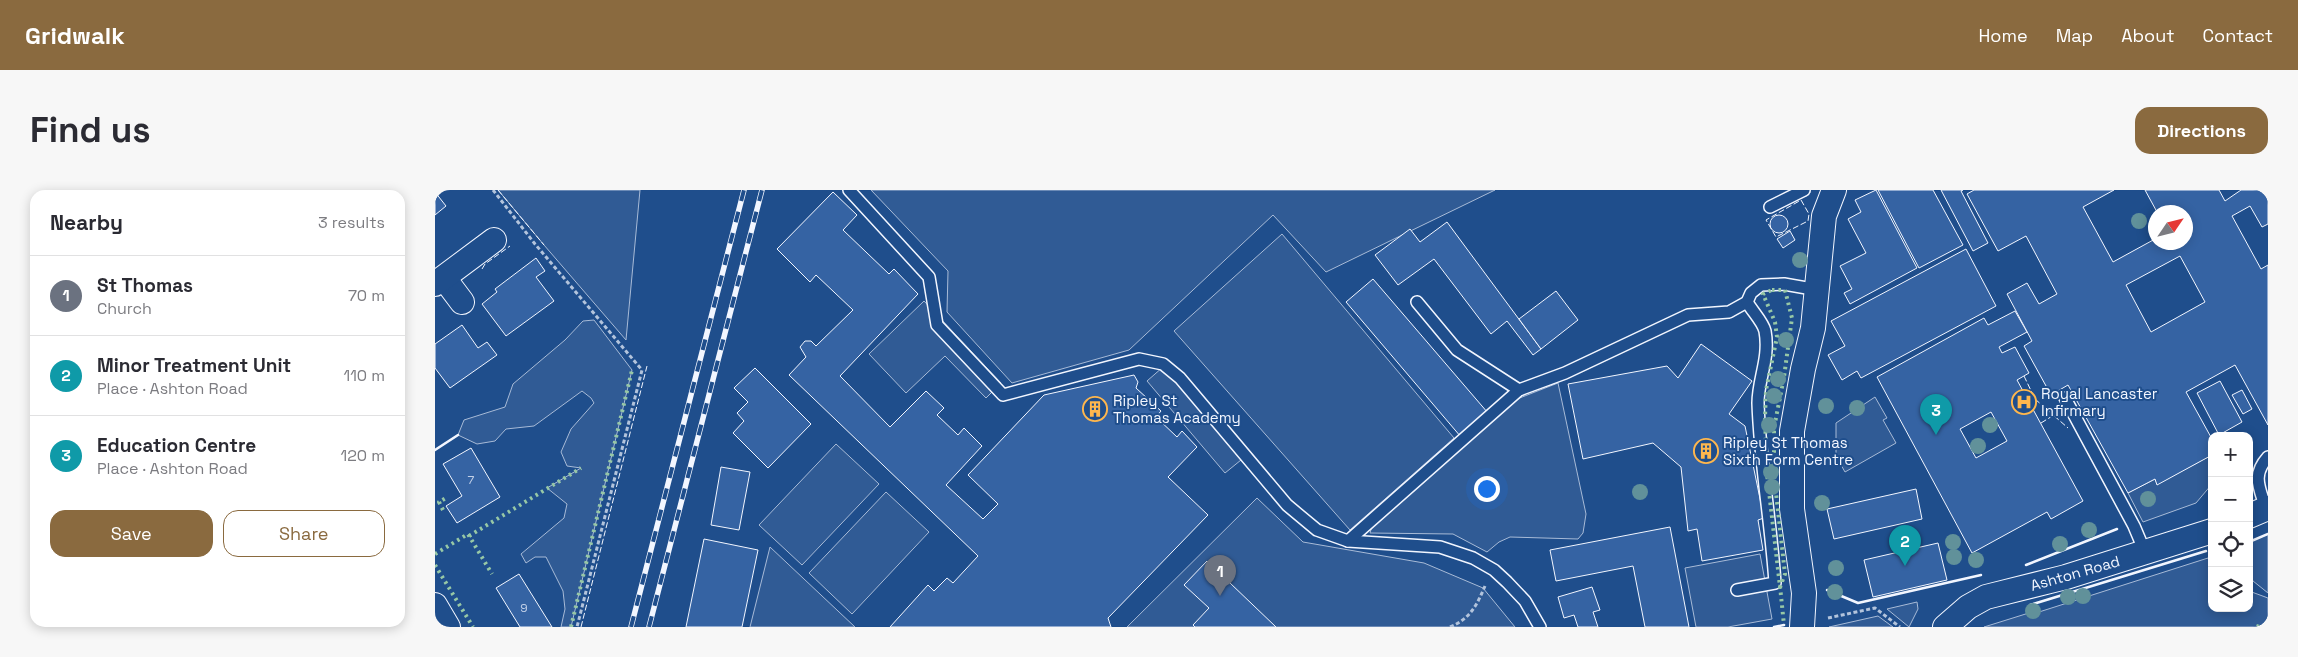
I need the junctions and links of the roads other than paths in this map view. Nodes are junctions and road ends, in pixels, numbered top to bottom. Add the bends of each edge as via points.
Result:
1 (849, 190) edge
2 (1804, 190) edge
3 (1834, 190) edge
4 (1770, 208) dead end
5 (494, 240) dead end
6 (439, 281) edge
7 (1818, 290) junction
8 (462, 302) dead end
9 (1417, 302) dead end
10 (1747, 302) junction
11 (1519, 390) junction
12 (2065, 398) dead end
13 (2268, 457) edge
14 (2261, 511) edge
15 (2208, 532) edge
16 (1348, 541) junction
17 (2145, 552) junction
18 (1737, 590) dead end
19 (435, 605) edge
20 (1812, 623) edge
21 (448, 627) edge
22 (1540, 627) edge
23 (1945, 627) edge

1 - 16 lane via 929,277 937,324 1003,395 1139,359 1163,364 1180,378 1287,505 1317,530
2 - 4 lane
3 - 7 street via 1823,216
5 - 6 street
6 - 8 street
7 - 10 lane via 1784,284 1761,285 1751,293
7 - 20 street via 1791,449 1792,509 1803,593
9 - 11 lane via 1457,350
10 - 11 lane via 1729,312 1688,315 1565,373
10 - 18 lane via 1765,329 1767,359 1758,399 1760,455 1775,583
11 - 16 lane
12 - 17 lane
13 - 14 lane via 2261,465 2257,479
15 - 17 street, Ashton Road
16 - 22 lane via 1440,547 1473,558 1507,582 1525,601
17 - 23 street, Ashton Road via 2066,577 1986,597 1967,607
19 - 21 street

